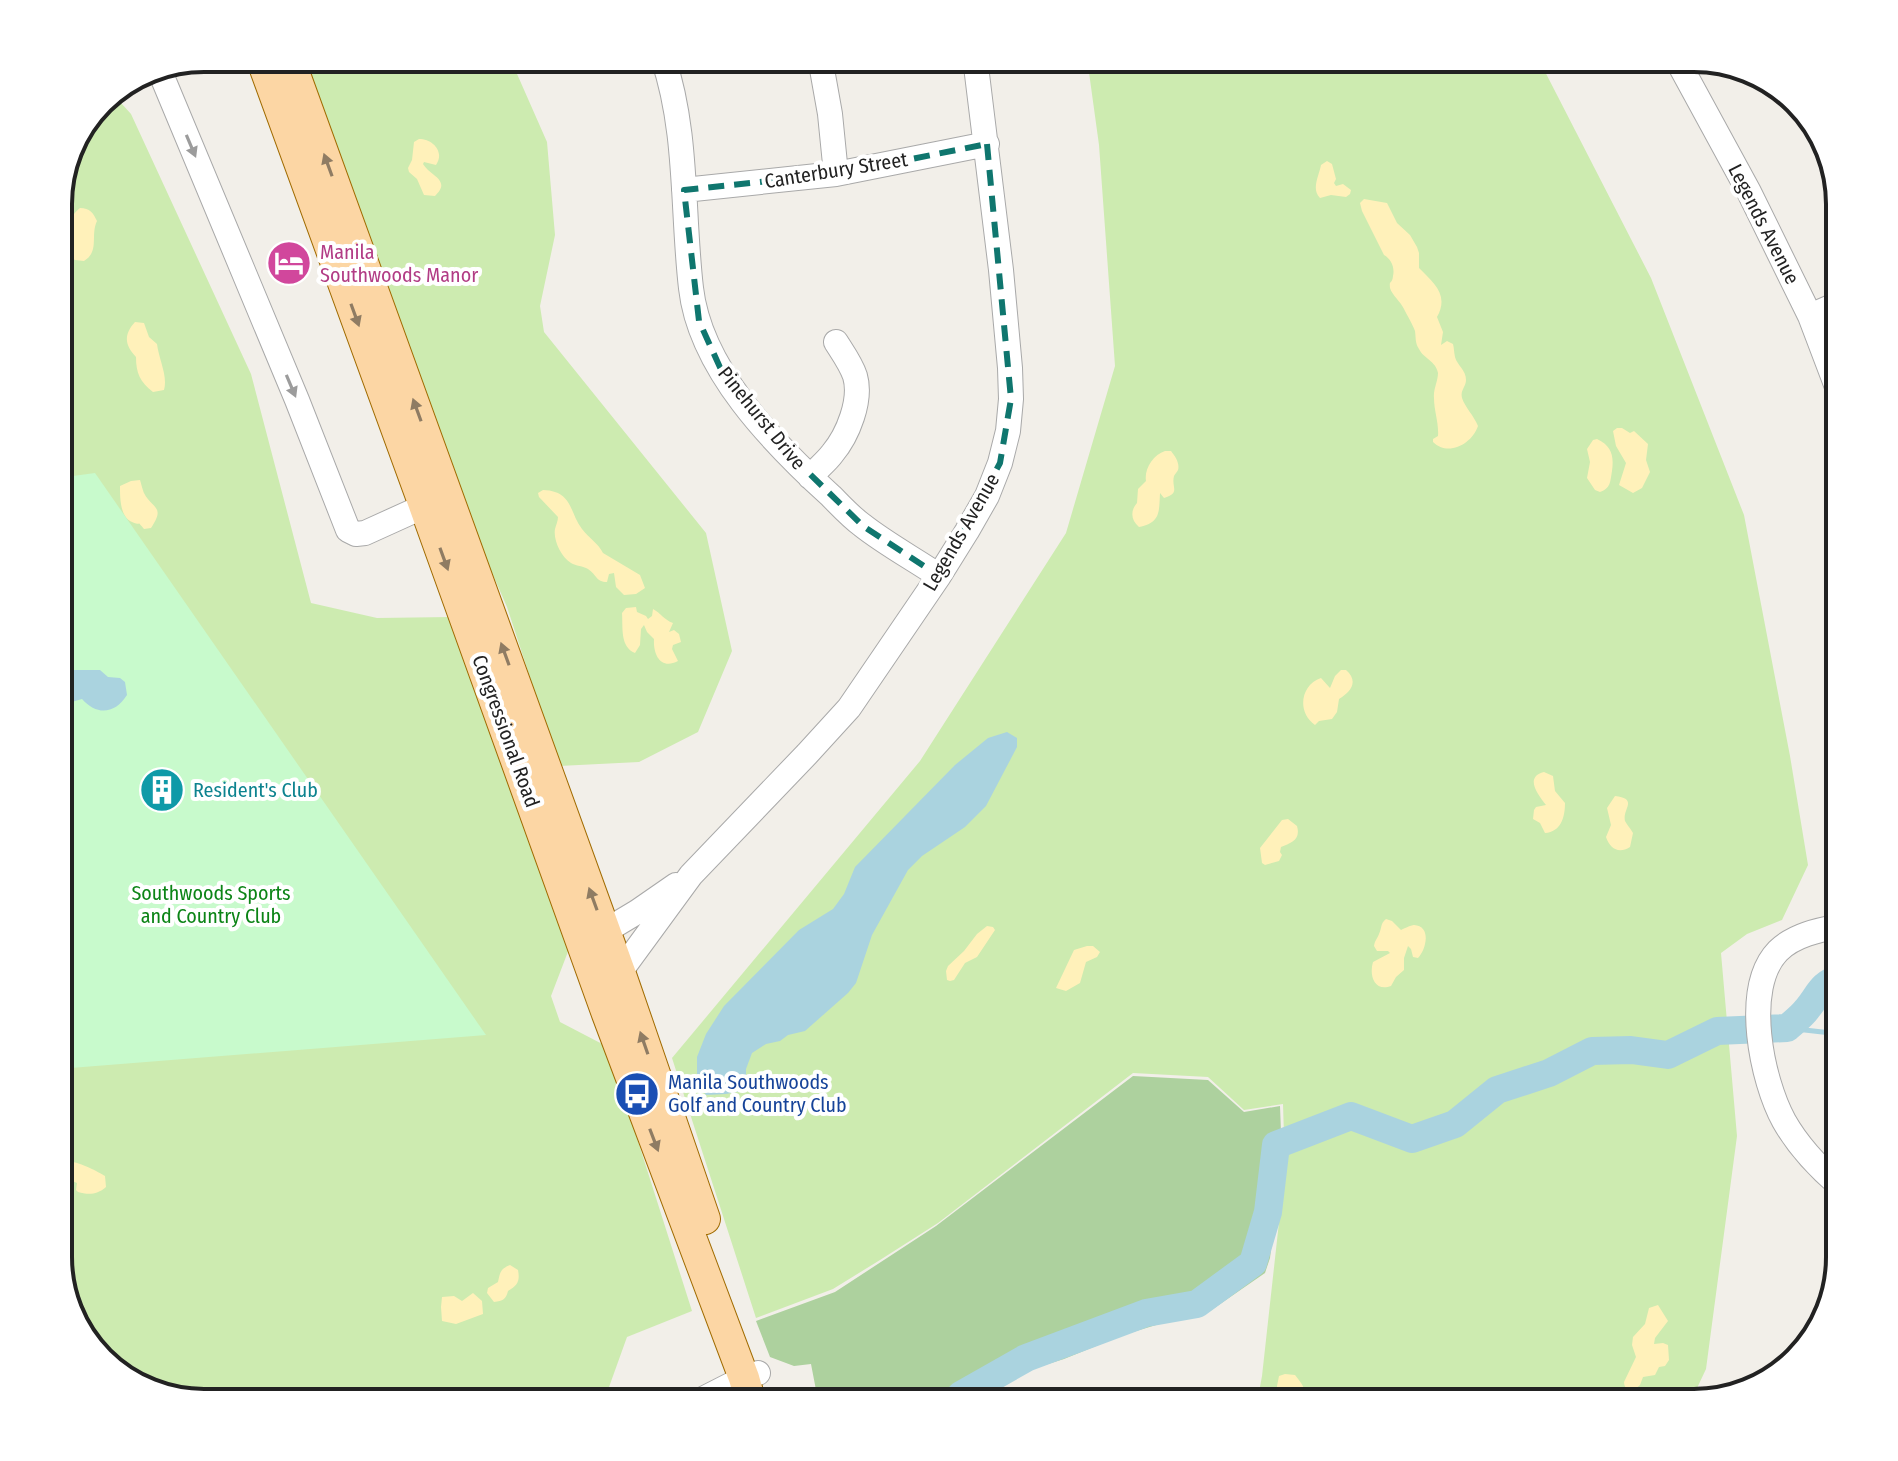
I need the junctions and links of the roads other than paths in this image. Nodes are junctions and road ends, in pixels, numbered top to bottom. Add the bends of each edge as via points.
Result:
1 (267, 72) edge
2 (294, 72) edge
3 (667, 72) edge
4 (822, 72) edge
5 (977, 72) edge
6 (1684, 72) edge
7 (163, 79) edge
8 (987, 144) junction
9 (836, 174) junction
10 (684, 190) junction
11 (1826, 309) edge
12 (1810, 316) junction
13 (836, 342) dead end
14 (1826, 358) edge
15 (810, 477) junction
16 (436, 500) junction
17 (939, 576) junction
18 (691, 875) junction
19 (1826, 928) edge
20 (594, 938) junction
21 (608, 978) junction
22 (1826, 1172) edge
23 (756, 1389) edge
24 (756, 1389) edge

1 -> 16 main road, Congressional Road
16 -> 2 main road, Congressional Road
3 - 10 street, Pinehurst Drive via 677,113
4 - 9 street
5 - 8 street, Legends Avenue
6 - 12 street, Legends Avenue
7 -> 16 street via 348,530 365,533
8 - 9 street, Canterbury Street
8 - 17 street, Legends Avenue via 1010,368 1008,431 987,496
9 - 10 street, Canterbury Street
10 - 15 street, Pinehurst Drive via 691,291 708,345 738,395
11 - 12 street
12 - 14 street, Legends Avenue
13 - 15 street via 855,378 856,393 845,433
15 - 17 street, Pinehurst Drive via 863,526
16 - 20 main road, Congressional Road
17 - 18 street, Legends Avenue via 849,708
18 - 20 street, Legends Avenue
18 - 21 street, Legends Avenue
19 - 22 street via 1778,951 1766,969 1757,1009 1772,1094 1785,1122
20 - 21 main road, Congressional Road
23 -> 21 main road via 679,1143
21 -> 24 main road, Congressional Road

